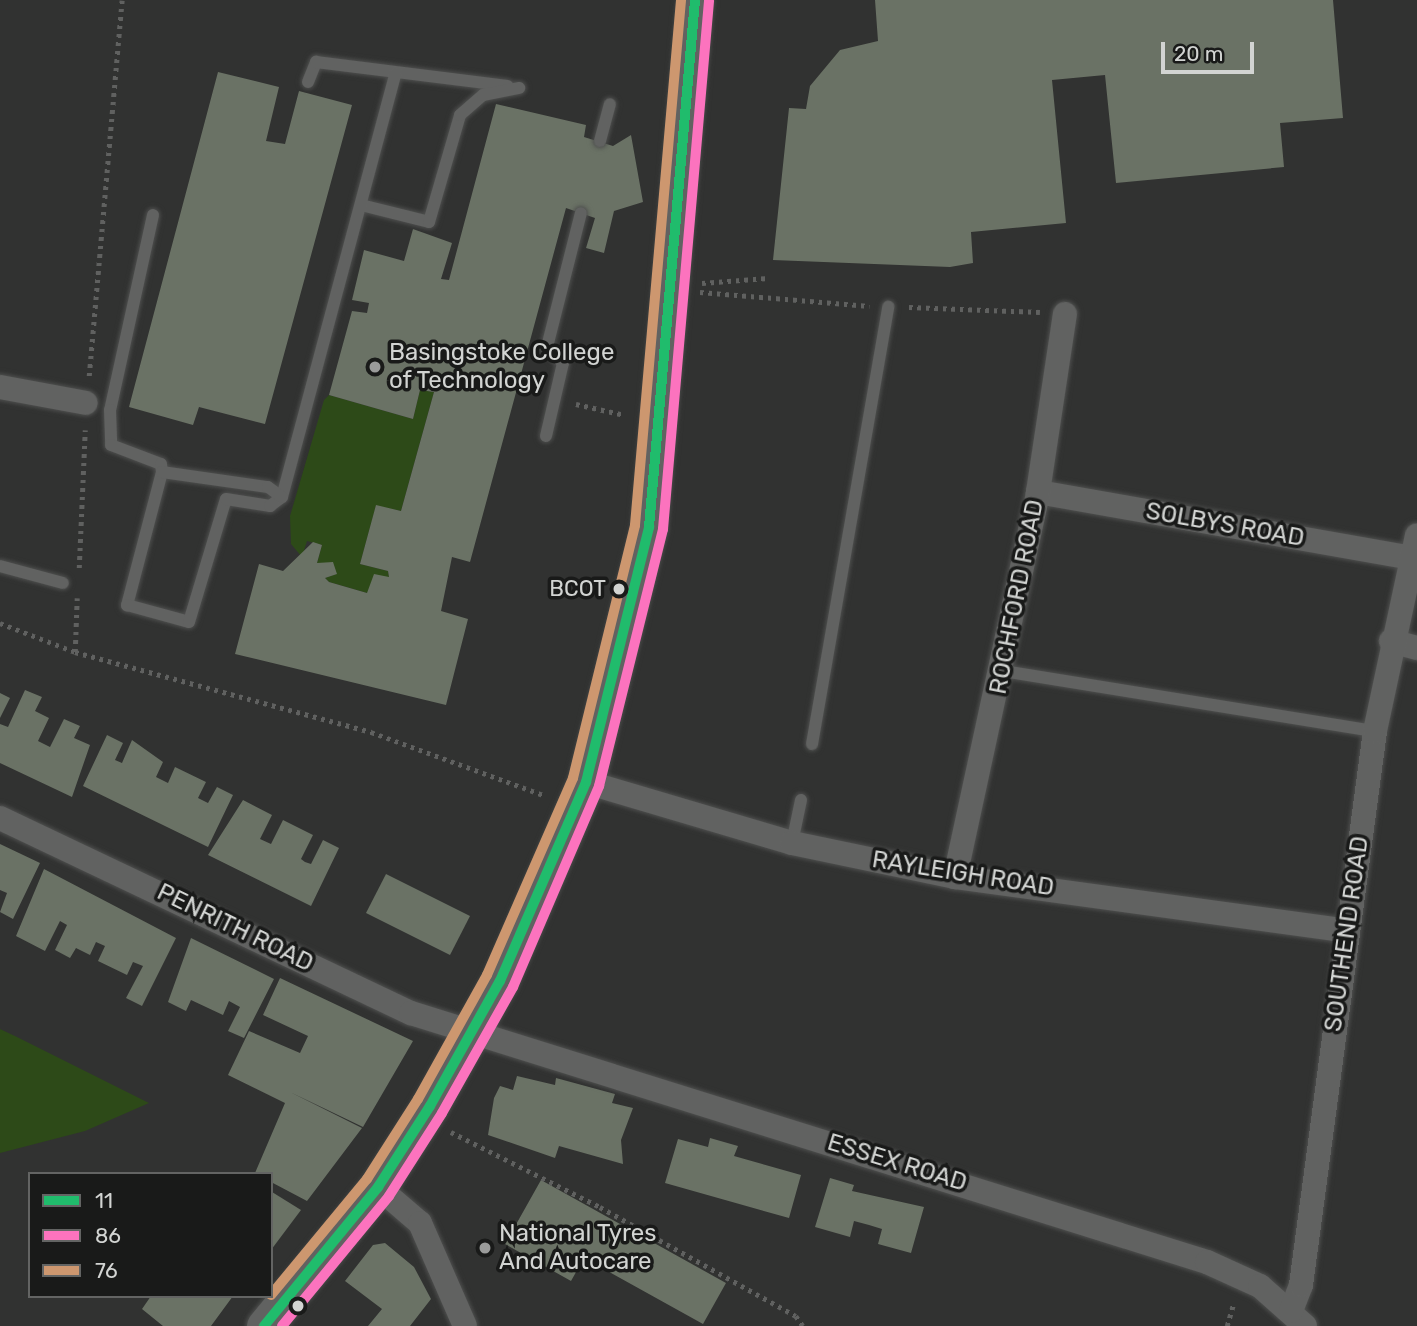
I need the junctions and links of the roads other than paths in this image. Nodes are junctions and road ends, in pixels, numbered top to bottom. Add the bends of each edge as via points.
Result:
1 (695, 0) edge
2 (396, 73) junction
3 (308, 82) dead end
4 (610, 104) dead end
5 (600, 141) dead end
6 (361, 205) junction
7 (580, 213) dead end
8 (153, 215) dead end
9 (888, 307) road end
10 (1066, 314) road end
11 (0, 387) edge
12 (86, 403) road end
13 (546, 436) dead end
14 (162, 472) junction
15 (1038, 492) junction
16 (282, 497) junction
17 (1415, 547) edge
18 (0, 566) edge
19 (63, 583) dead end
20 (1391, 641) junction
21 (1417, 648) edge
22 (1003, 671) junction
23 (1376, 731) junction
24 (812, 744) dead end
25 (571, 791) junction
26 (801, 800) dead end
27 (0, 818) edge
28 (792, 843) junction
29 (955, 877) junction
30 (1346, 931) junction
31 (471, 1035) junction
32 (378, 1187) junction
33 (1298, 1318) edge
34 (264, 1326) edge
35 (465, 1326) edge

1 - 25 street via 649,527
2 - 3 lane via 316,62
2 - 6 lane
2 - 6 lane via 519,88 484,95 460,115 429,222
4 - 5 lane
6 - 16 lane
7 - 13 lane via 547,347 563,363
8 - 14 lane via 110,410 111,445 161,464
9 - 24 lane
10 - 15 street, ROCHFORD ROAD
11 - 12 street
14 - 16 lane via 268,487
14 - 16 lane via 127,605 189,622 226,499 270,506
15 - 17 street, SOLBYS ROAD
15 - 22 street, ROCHFORD ROAD
17 - 20 street, SOUTHEND ROAD
18 - 19 lane
20 - 21 street
20 - 23 street, SOUTHEND ROAD
22 - 23 lane
22 - 29 street, ROCHFORD ROAD
23 - 30 street, SOUTHEND ROAD
25 - 28 street, RAYLEIGH ROAD
25 - 31 street
26 - 28 lane
27 - 31 street, PENRITH ROAD
28 - 29 street, RAYLEIGH ROAD
29 - 30 street, RAYLEIGH ROAD
30 - 33 street, SOUTHEND ROAD
31 - 32 street
31 - 33 street, ESSEX ROAD via 1206,1262 1260,1286
32 - 34 street
32 - 35 street via 420,1223

